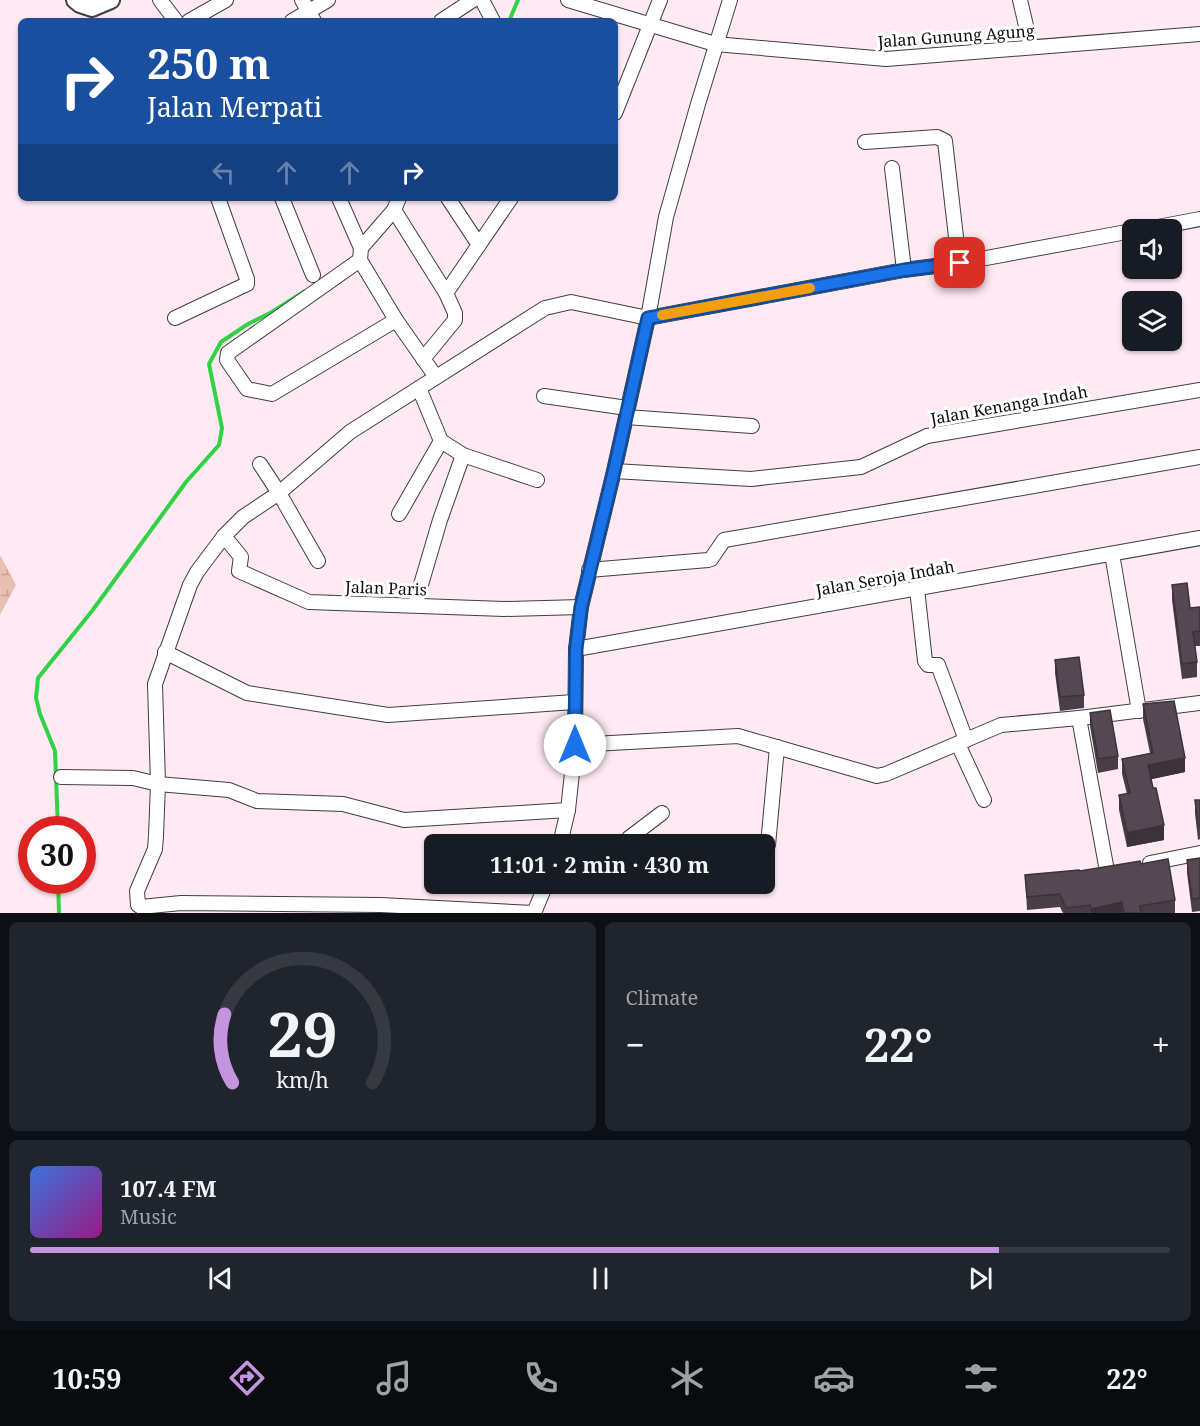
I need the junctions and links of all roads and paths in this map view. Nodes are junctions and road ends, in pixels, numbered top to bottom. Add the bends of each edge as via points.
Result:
1 (75, 0) edge
2 (111, 0) edge
3 (160, 0) edge
4 (226, 0) edge
5 (328, 0) edge
6 (473, 0) edge
7 (482, 0) edge
8 (568, 0) edge
9 (660, 0) edge
10 (730, 0) edge
11 (1020, 0) edge
12 (308, 11) edge
13 (174, 18) edge
14 (194, 18) edge
15 (446, 18) edge
16 (491, 18) edge
17 (650, 25) junction
18 (1200, 34) edge
19 (715, 44) junction
20 (1031, 47) junction
21 (621, 80) edge
22 (618, 96) edge
23 (865, 142) dead end
24 (892, 168) dead end
25 (219, 201) edge
26 (283, 201) edge
27 (340, 201) edge
28 (450, 201) edge
29 (509, 201) edge
30 (397, 204) edge
31 (1200, 219) edge
32 (1182, 222) edge
33 (1122, 233) edge
34 (479, 244) junction
35 (360, 254) junction
36 (960, 263) junction
37 (904, 270) junction
38 (314, 275) dead end
39 (446, 293) junction
40 (175, 318) dead end
41 (648, 318) junction
42 (396, 320) junction
43 (423, 359) junction
44 (436, 377) junction
45 (419, 388) junction
46 (1200, 390) edge
47 (544, 396) dead end
48 (627, 412) junction
49 (752, 426) dead end
50 (441, 441) junction
51 (463, 455) junction
52 (1200, 457) edge
53 (260, 464) dead end
54 (614, 471) junction
55 (537, 480) dead end
56 (279, 493) junction
57 (399, 514) dead end
58 (224, 536) junction
59 (1200, 538) edge
60 (1112, 554) junction
61 (318, 561) dead end
62 (589, 570) junction
63 (917, 589) junction
64 (415, 605) junction
65 (581, 607) junction
66 (576, 649) junction
67 (165, 652) junction
68 (574, 702) junction
69 (1200, 703) edge
70 (1139, 711) junction
71 (1078, 718) junction
72 (962, 742) junction
73 (575, 745) junction
74 (777, 747) junction
75 (61, 777) dead end
76 (158, 784) junction
77 (984, 800) dead end
78 (568, 810) junction
79 (662, 813) dead end
80 (562, 834) edge
81 (634, 834) edge
82 (769, 834) edge
83 (1200, 853) edge
84 (542, 894) edge
85 (327, 909) edge
86 (380, 909) edge
87 (441, 911) edge
88 (534, 913) edge

1 - 2 street via 92,8
3 - 13 street
4 - 14 street
5 - 12 street
6 - 15 street
7 - 16 street
8 - 17 street, Jalan Gunung Agung
9 - 17 street
10 - 19 street
11 - 20 street
17 - 19 street, Jalan Gunung Agung
17 - 21 street
18 - 20 street, Jalan Gunung Agung
19 - 20 street, Jalan Gunung Agung via 896,59
19 - 41 street via 666,217
21 - 22 street
23 - 36 street via 937,136 945,141
24 - 37 street
25 - 40 street via 247,284
26 - 38 street
27 - 35 street
28 - 34 street
29 - 34 street
30 - 35 street
30 - 39 street
31 - 32 street
33 - 36 street
34 - 39 street
35 - 42 street
35 - 42 street via 228,353 227,360 247,388 272,394
36 - 37 street
37 - 41 street
39 - 43 street via 455,320
41 - 44 street via 579,303 560,303 536,312
41 - 48 street
42 - 43 street
43 - 44 street
44 - 45 street
45 - 50 street
45 - 56 street via 350,432
46 - 54 street, Jalan Kenanga Indah via 927,436 861,467 751,479
47 - 48 street
48 - 49 street
48 - 54 street
50 - 51 street
50 - 57 street
51 - 55 street
51 - 64 street
52 - 62 street via 724,540 708,560
53 - 56 street
54 - 62 street
56 - 58 street via 251,510
56 - 61 street
58 - 64 street, Jalan Paris via 241,557 239,571 306,601
58 - 67 street via 190,585
59 - 60 street, Jalan Seroja Indah
60 - 63 street, Jalan Seroja Indah
60 - 70 street
62 - 65 street
63 - 66 street, Jalan Seroja Indah
63 - 72 street via 925,662 938,665
64 - 65 street, Jalan Paris
65 - 66 street
66 - 68 street
67 - 68 street via 247,693 388,715
67 - 76 street via 154,689
68 - 73 street
69 - 70 street
70 - 71 street
71 - 72 street via 1001,725
71 - 83 street via 1113,869
72 - 74 street via 877,776
72 - 77 street
73 - 74 street via 733,736
73 - 78 street
74 - 82 street
75 - 76 street via 133,778
76 - 78 street via 229,790 257,801 343,804 404,820
76 - 85 street via 155,849 137,891 141,907 181,903
78 - 80 street
79 - 81 street
84 - 88 street
85 - 86 street
86 - 87 street
87 - 88 street

